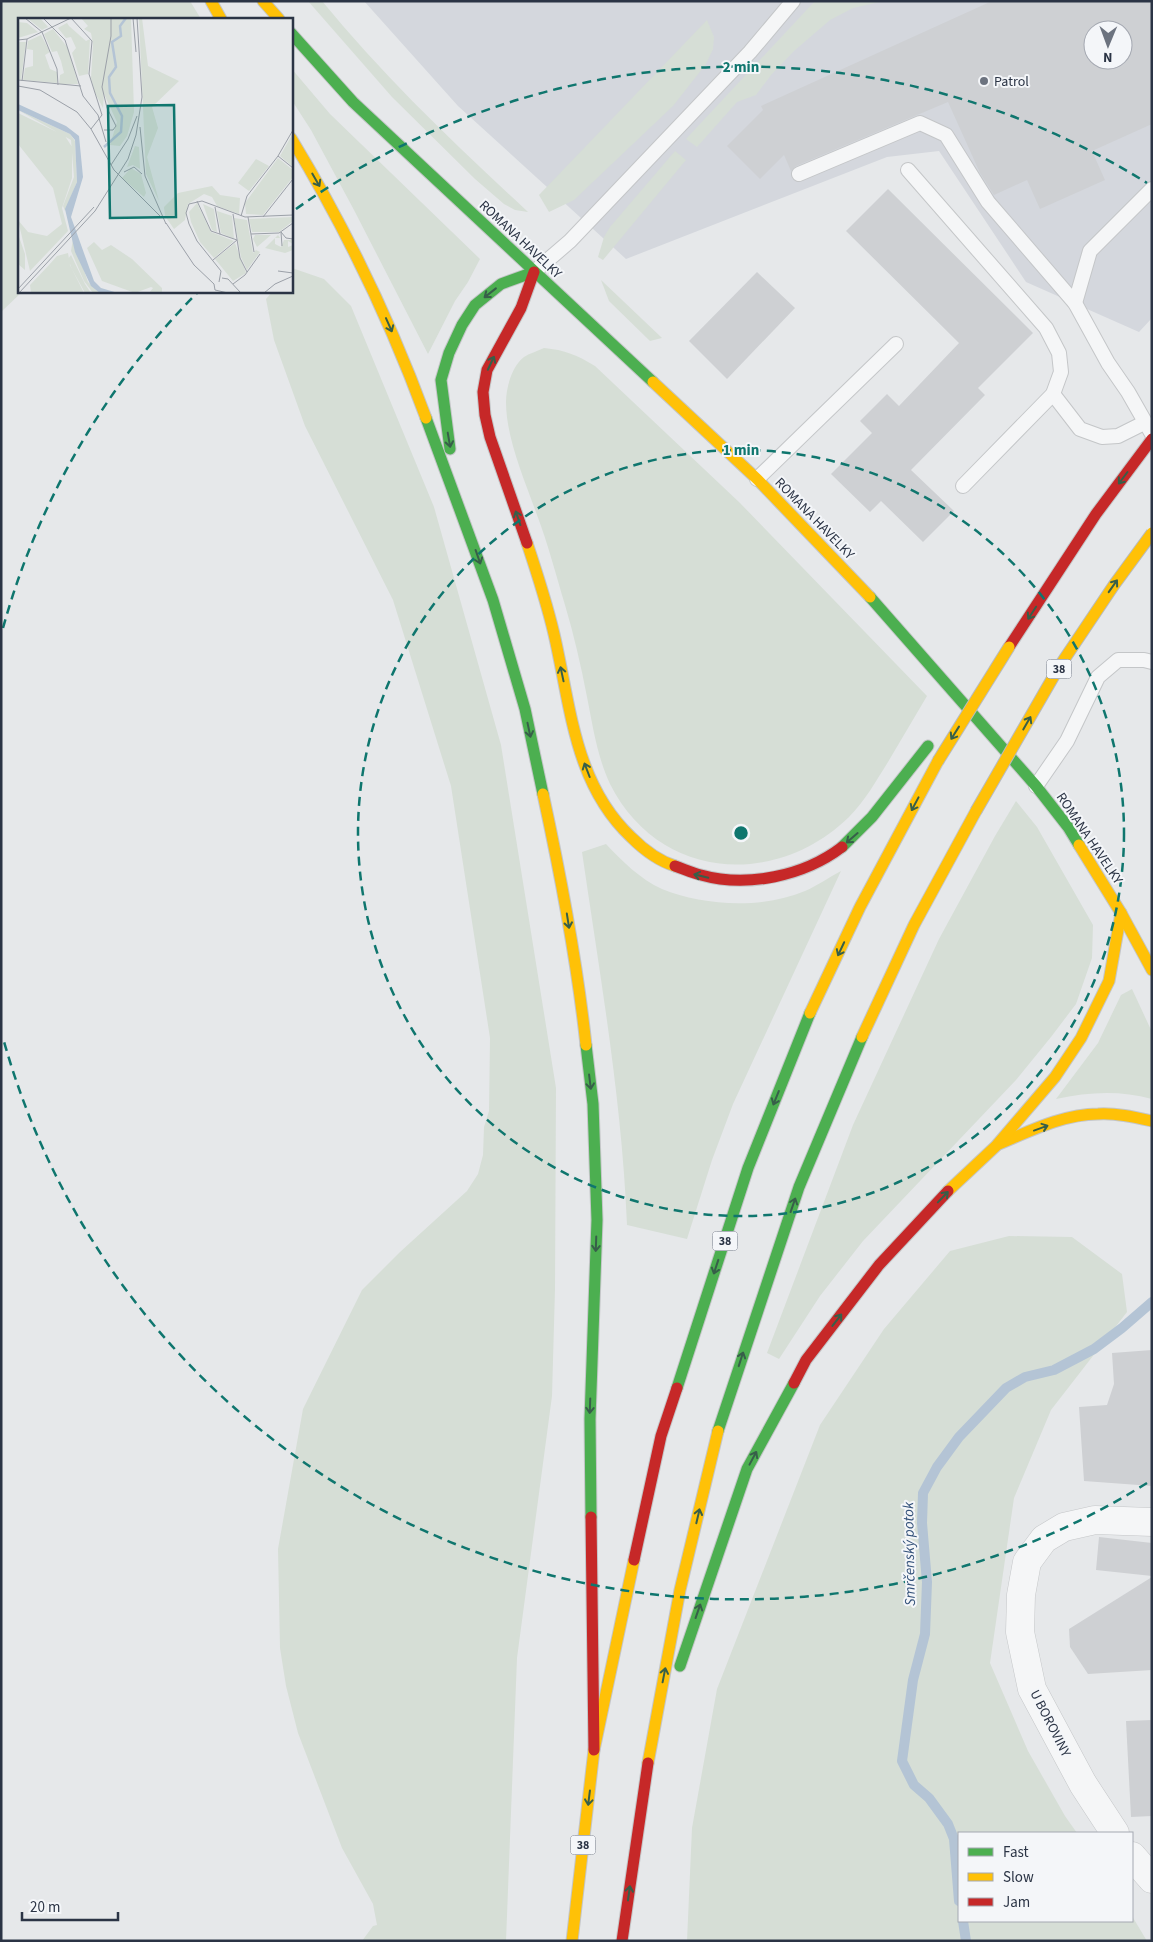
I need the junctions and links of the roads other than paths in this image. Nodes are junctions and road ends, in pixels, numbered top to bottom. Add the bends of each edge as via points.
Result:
1 (211, 1) edge
2 (263, 1) edge
3 (793, 1) edge
4 (220, 18) edge
5 (278, 18) edge
6 (292, 34) edge
7 (292, 140) edge
8 (908, 170) dead end
9 (799, 174) dead end
10 (1152, 189) edge
11 (534, 272) junction
12 (1075, 303) junction
13 (896, 344) dead end
14 (1053, 394) junction
15 (1148, 428) edge
16 (1152, 439) edge
17 (757, 479) junction
18 (963, 486) dead end
19 (461, 512) junction
20 (1152, 533) edge
21 (1009, 647) junction
22 (1152, 662) edge
23 (953, 716) dead end
24 (931, 743) dead end
25 (1036, 786) junction
26 (1121, 913) junction
27 (1152, 970) edge
28 (1152, 1121) edge
29 (996, 1146) junction
30 (1152, 1522) edge
31 (594, 1750) junction
32 (649, 1757) junction
33 (1114, 1832) edge
34 (1133, 1857) edge
35 (1152, 1879) edge
36 (572, 1941) edge
37 (622, 1941) edge

1 - 4 main road
2 - 5 main road
3 - 11 lane via 750,52 570,241
6 - 11 main road, ROMANA HAVELKY via 353,102
7 -> 19 main road via 365,271 406,364
8 - 14 lane via 1046,328 1058,353 1061,372
9 - 12 lane via 920,123 946,134 988,202
10 - 12 lane via 1090,251
11 - 17 main road, ROMANA HAVELKY
11 -> 19 main road via 502,284 475,305 449,353 441,380
24 -> 11 main road via 858,833 835,852 809,866 774,878 718,880 695,874 653,855 611,819 585,767 549,613 483,411 483,388 490,364 522,308
12 - 15 lane
13 - 17 lane
14 - 15 lane via 1080,429 1102,437
14 - 18 lane
16 -> 21 main road, 38 via 1096,514
17 - 25 main road, ROMANA HAVELKY via 887,615
19 -> 31 main road via 493,600 525,709 560,873 581,999 593,1104 597,1220 590,1420
32 -> 20 main road, 38, bridge via 680,1590 715,1441 799,1187 914,925 1059,667
21 - 23 main road, bridge
21 -> 31 main road, 38, bridge via 938,761 860,907 817,999 748,1168 661,1436
22 - 25 lane via 1118,660 1098,676 1067,741
25 - 26 main road, ROMANA HAVELKY via 1068,827
26 - 27 main road, ROMANA HAVELKY
26 - 29 main road via 1109,981 1081,1038 1055,1077
29 -> 28 main road via 1044,1126 1084,1115 1118,1114
32 -> 29 main road via 747,1468 806,1360 879,1265 946,1193
30 - 33 street, U BOROVINY via 1095,1520 1064,1527 1044,1539 1027,1562 1021,1595 1020,1632 1032,1689 1082,1784
31 -> 36 main road, 38
37 -> 32 main road, 38
34 - 35 street

